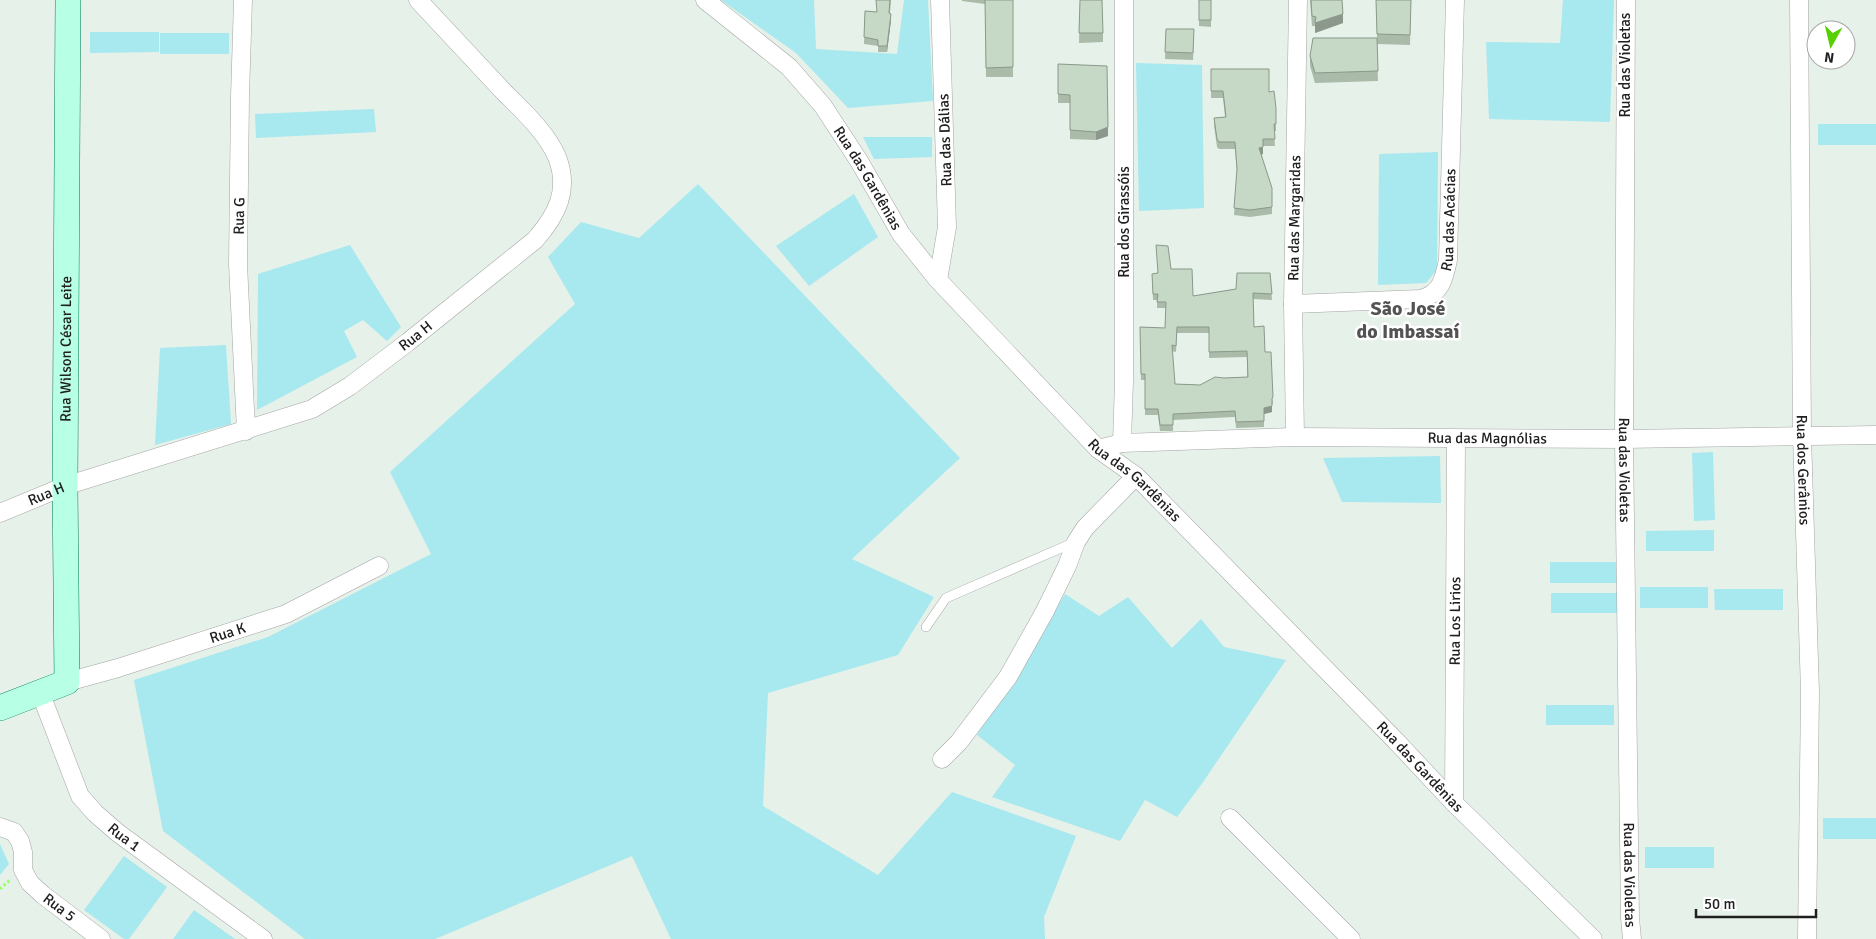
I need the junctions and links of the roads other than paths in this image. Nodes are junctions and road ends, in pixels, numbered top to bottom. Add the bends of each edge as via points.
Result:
1 (68, 0) edge
2 (243, 0) edge
3 (418, 0) edge
4 (705, 0) edge
5 (940, 0) edge
6 (1124, 0) edge
7 (1298, 0) edge
8 (1454, 0) edge
9 (1626, 0) edge
10 (1799, 0) edge
11 (938, 280) junction
12 (1293, 304) junction
13 (246, 431) junction
14 (1876, 435) edge
15 (1802, 436) junction
16 (1294, 437) junction
17 (1456, 439) junction
18 (1624, 439) junction
19 (1122, 443) junction
20 (1098, 448) junction
21 (1136, 476) junction
22 (65, 486) junction
23 (0, 513) edge
24 (1076, 542) junction
25 (379, 566) dead end
26 (926, 627) dead end
27 (54, 687) junction
28 (0, 708) edge
29 (942, 759) dead end
30 (1454, 803) junction
31 (1230, 818) dead end
32 (0, 827) edge
33 (101, 939) edge
34 (263, 939) edge
35 (1351, 939) edge
36 (1593, 939) edge
37 (1632, 939) edge
38 (1807, 939) edge

1 - 22 street, Rua Wilson César Leite
2 - 13 street, Rua G via 238,264
3 - 13 street, Rua H via 537,126 557,156 561,178 560,203 551,222 536,240 350,386 312,409
4 - 11 street, Rua das Gardênias via 789,67 822,106 859,160 901,234
5 - 11 street, Rua das Dálias via 947,227
6 - 19 street, Rua dos Girassóis
7 - 12 street, Rua das Margaridas
8 - 12 street, Rua das Acácias via 1448,260 1442,284 1436,293 1420,299
9 - 18 street, Rua das Violetas
10 - 15 street, Rua dos Gerânios
11 - 20 street, Rua das Gardênias
12 - 16 street, Rua das Margaridas
13 - 22 street, Rua H
14 - 15 street, Rua das Magnólias
15 - 18 street, Rua das Magnólias
15 - 38 street, Rua dos Gerânios via 1810,692
16 - 17 street, Rua das Magnólias
16 - 19 street, Rua das Magnólias
17 - 18 street, Rua das Magnólias
17 - 30 street, Rua Los Lirios
18 - 37 street, Rua das Violetas
19 - 20 street, Rua das Magnólias
20 - 21 street, Rua das Gardênias
21 - 24 street via 1085,528
21 - 30 street, Rua das Gardênias
22 - 23 street, Rua H
22 - 27 street, Rua Wilson César Leite
24 - 26 lane via 946,598
24 - 29 street via 1045,611 1008,677 959,742
25 - 27 street, Rua K via 286,614
27 - 28 street, Rua K
27 - 34 street, Rua 1 via 80,796 118,833
30 - 36 street, Rua das Gardênias
31 - 35 street
32 - 33 street, Rua 5 via 14,832 20,841 23,870 30,883

